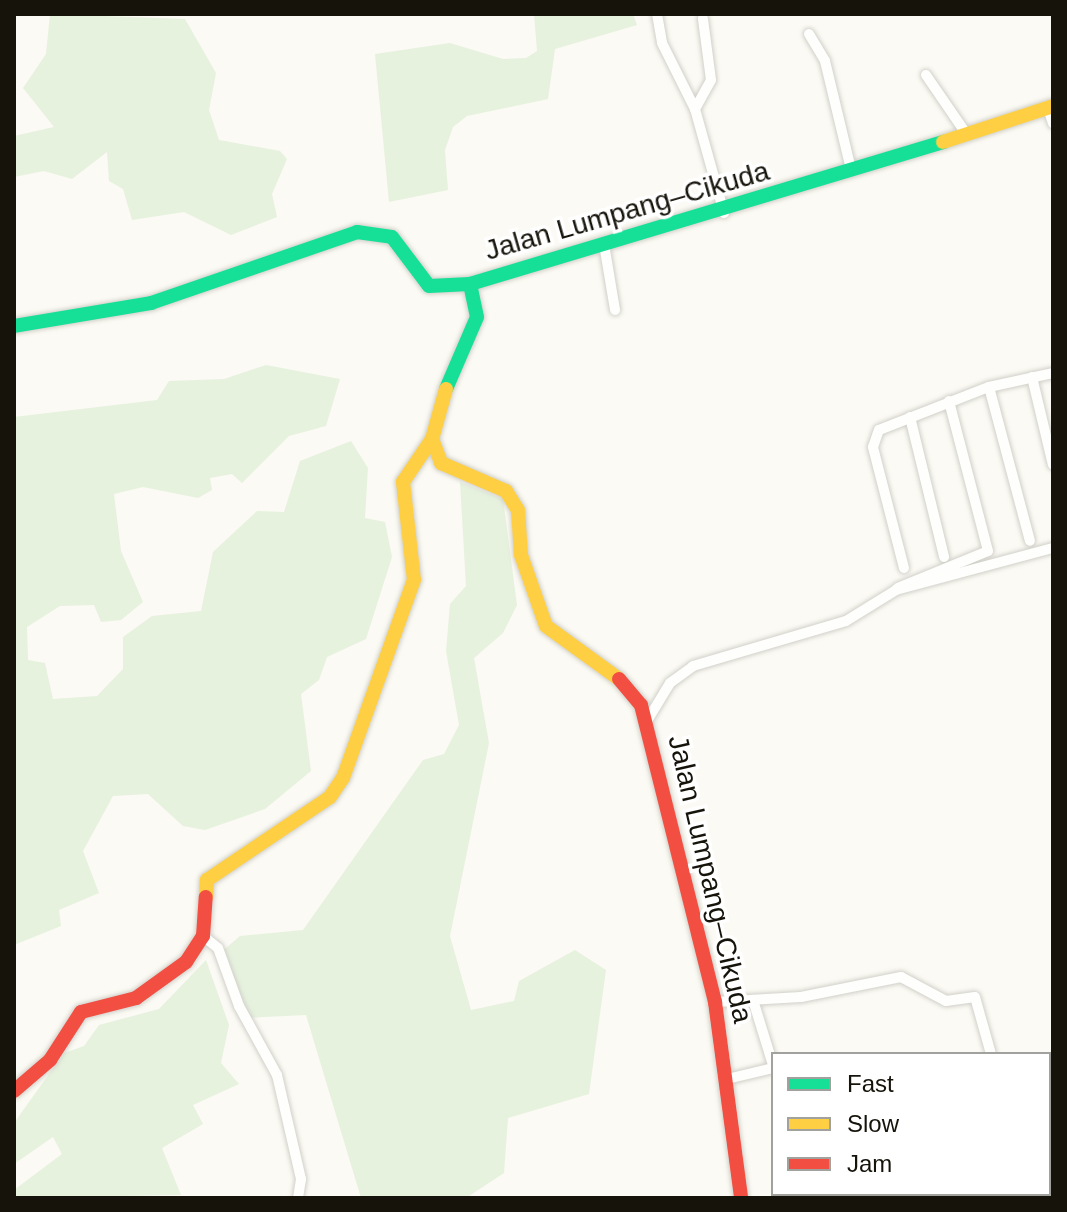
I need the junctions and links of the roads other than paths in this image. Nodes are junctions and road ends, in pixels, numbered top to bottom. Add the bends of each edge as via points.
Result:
1 (657, 14) edge
2 (703, 19) dead end
3 (809, 34) dead end
4 (926, 75) dead end
5 (1051, 107) edge
6 (695, 109) junction
7 (1053, 123) edge
8 (965, 132) junction
9 (851, 169) junction
10 (724, 213) junction
11 (604, 244) junction
12 (470, 284) junction
13 (615, 310) dead end
14 (14, 326) edge
15 (1053, 373) edge
16 (1032, 377) junction
17 (989, 387) junction
18 (949, 401) junction
19 (910, 417) junction
20 (432, 439) junction
21 (1053, 465) edge
22 (1030, 541) dead end
23 (1053, 548) edge
24 (944, 557) dead end
25 (904, 568) dead end
26 (896, 590) junction
27 (647, 721) junction
28 (203, 936) junction
29 (753, 1000) junction
30 (715, 1002) junction
31 (990, 1052) edge
32 (771, 1059) edge
33 (771, 1067) edge
34 (727, 1079) junction
35 (14, 1091) edge
36 (298, 1198) edge
37 (741, 1198) edge

1 - 6 street via 662,43
2 - 6 street via 711,80
3 - 9 street via 825,61
4 - 8 street
5 - 7 street
5 - 8 street, Jalan Lumpang–Cikuda
6 - 10 street
8 - 9 street, Jalan Lumpang–Cikuda
9 - 10 street, Jalan Lumpang–Cikuda
10 - 11 street, Jalan Lumpang–Cikuda
11 - 12 street, Jalan Lumpang–Cikuda
11 - 13 street
12 - 14 street via 429,286 392,237 357,232 151,303
12 - 20 street, Jalan Lumpang–Cikuda via 477,317 436,411
15 - 16 street
16 - 17 street
16 - 21 street
17 - 18 street
17 - 22 street
18 - 19 street
18 - 26 street via 988,551
19 - 24 street
19 - 25 street via 879,430 873,447
20 - 27 street, Jalan Lumpang–Cikuda via 441,463 506,491 518,510 521,555 546,626 627,685
20 - 28 street via 416,453 403,482 414,580 343,778 330,797 207,880
23 - 26 street
26 - 27 street via 846,621 681,671
27 - 30 street, Jalan Lumpang–Cikuda
28 - 35 street via 186,962 145,993 81,1012 50,1060
28 - 36 street via 218,948 239,1006 277,1075 301,1179
29 - 30 street
29 - 31 street via 916,980 946,1001 975,997
29 - 32 street
30 - 34 street, Jalan Lumpang–Cikuda
33 - 34 street
34 - 37 street, Jalan Lumpang–Cikuda

